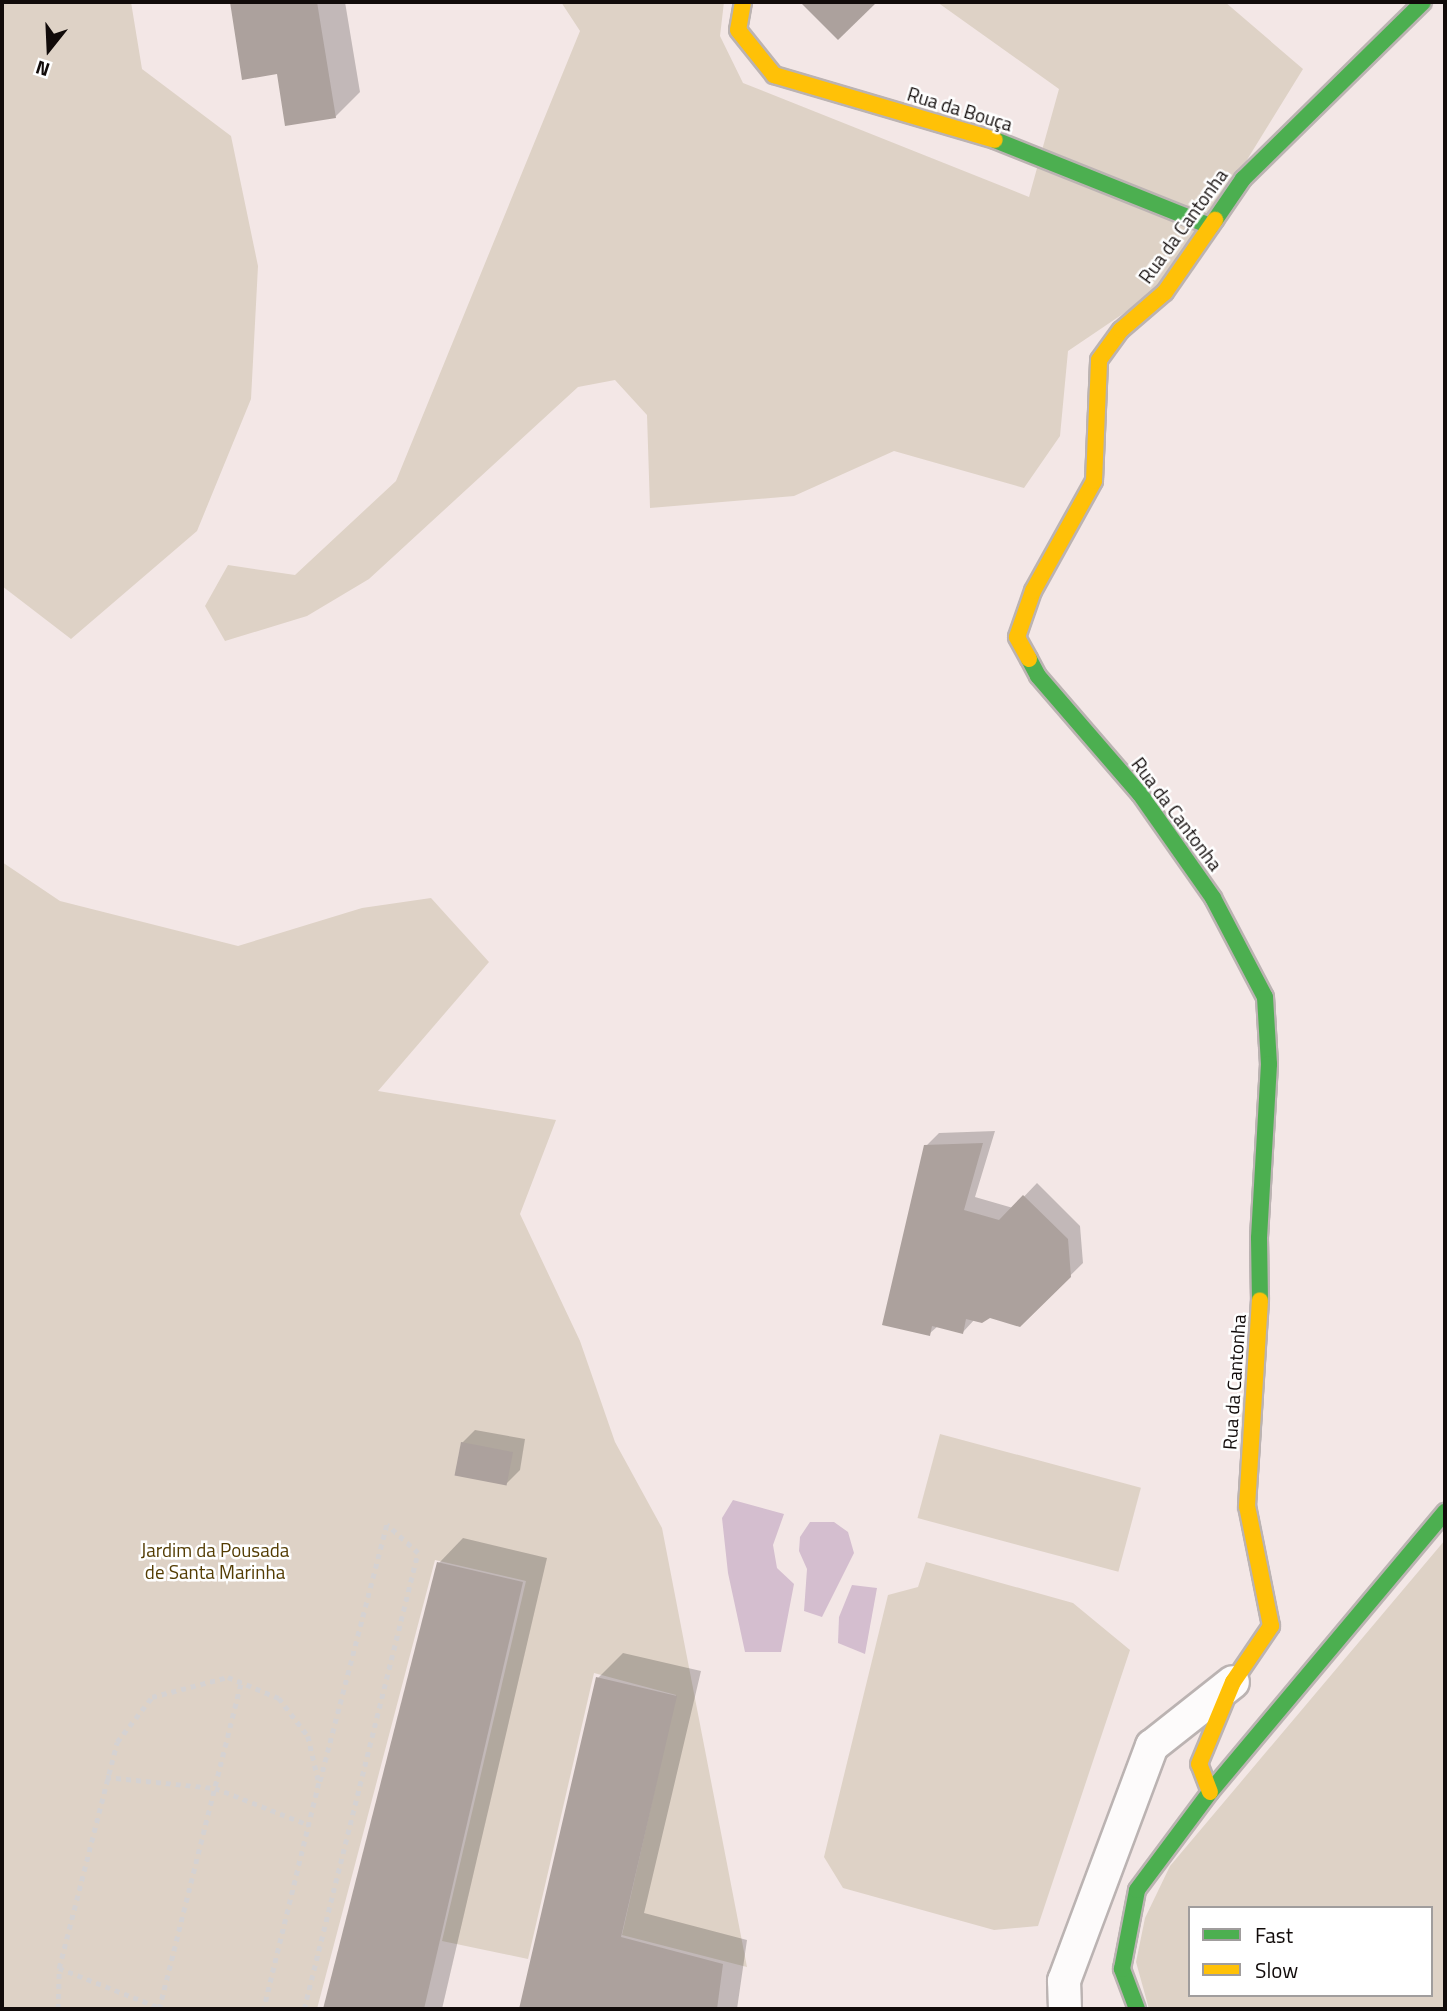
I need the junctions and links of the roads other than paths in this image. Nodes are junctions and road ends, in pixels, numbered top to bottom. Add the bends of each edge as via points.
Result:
1 (743, 2) edge
2 (1423, 2) edge
3 (1210, 226) junction
4 (1445, 1512) edge
5 (1233, 1682) junction
6 (1210, 1792) junction
7 (1065, 2009) edge
8 (1137, 2009) edge

1 - 3 street, Rua da Bouça via 738,30 774,75 983,135
2 - 3 street, Rua da Cantonha via 1310,108 1243,179
3 - 5 street, Rua da Cantonha via 1165,292 1121,330 1099,360 1094,481 1033,591 1017,637 1038,676 1140,794 1213,898 1265,997 1269,1064 1259,1238 1261,1340 1247,1506 1270,1626
4 - 6 street
5 - 6 street, Rua da Cantonha via 1199,1764
5 - 7 street via 1152,1746 1064,1980
6 - 8 street via 1137,1890 1122,1969

